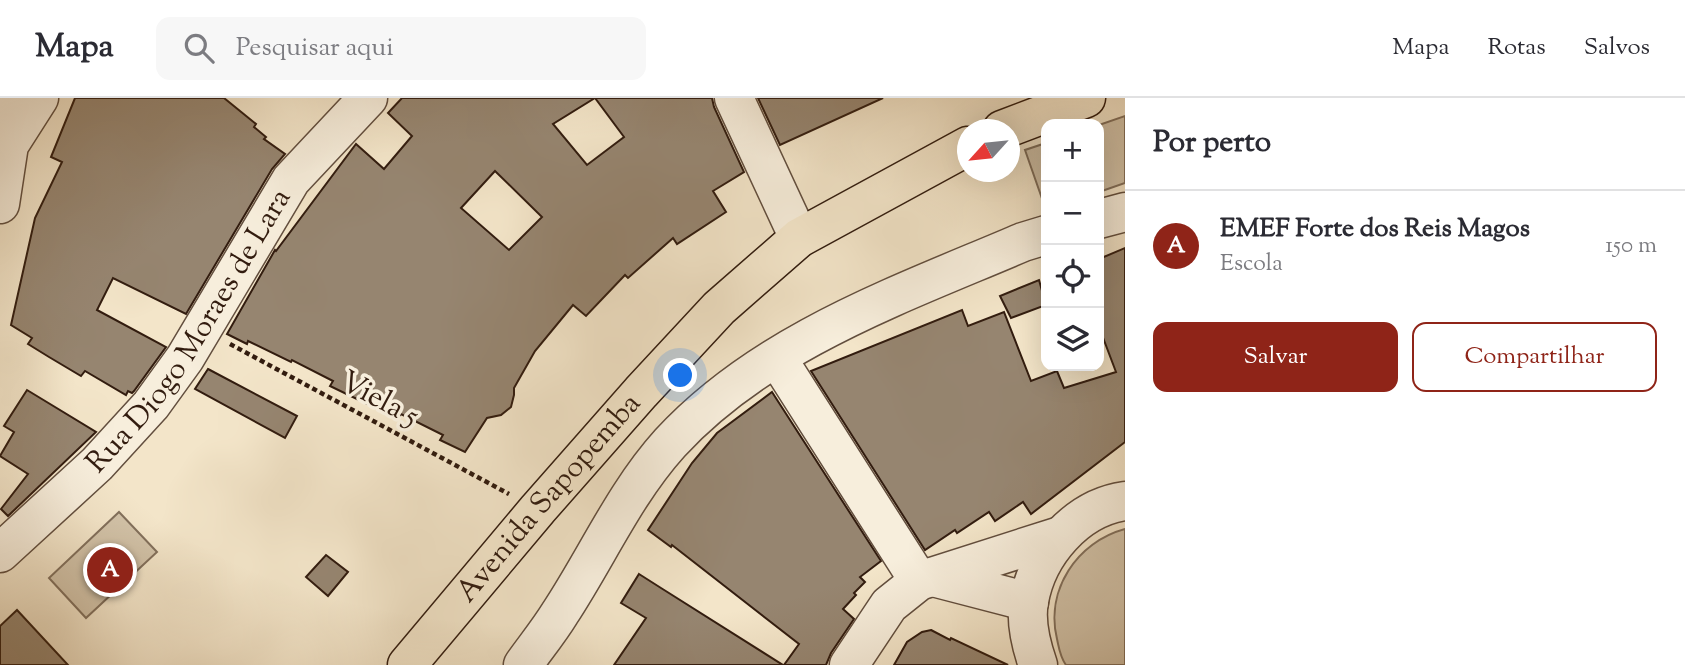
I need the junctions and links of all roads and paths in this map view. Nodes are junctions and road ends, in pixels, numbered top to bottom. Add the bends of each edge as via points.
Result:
1 (3, 98) edge
2 (39, 98) edge
3 (368, 98) edge
4 (734, 98) edge
5 (1086, 98) edge
6 (1041, 105) edge
7 (1019, 119) edge
8 (9, 145) junction
9 (957, 152) edge
10 (0, 204) edge
11 (1125, 212) edge
12 (1104, 218) edge
13 (799, 237) junction
14 (1041, 237) edge
15 (201, 328) junction
16 (777, 358) junction
17 (1125, 501) edge
18 (538, 509) junction
19 (1060, 536) junction
20 (0, 553) edge
21 (926, 579) junction
22 (1029, 602) junction
23 (407, 665) edge
24 (523, 665) edge
25 (849, 665) edge
26 (1038, 665) edge

1 - 8 street
2 - 8 street
3 - 15 street, Rua Diogo Moraes de Lara via 291,180
4 - 13 street
5 - 6 main road
6 - 7 main road
8 - 10 street
9 - 13 main road, Avenida Sapopemba
11 - 12 street
13 - 18 main road, Avenida Sapopemba via 719,308
14 - 16 street, Avenida Sapopemba via 870,307
15 - 18 path, Viela 5
15 - 20 street, Rua Diogo Moraes de Lara via 150,405 97,464
16 - 21 street
16 - 24 street, Avenida Sapopemba via 715,399 669,444 623,505
17 - 19 street via 1088,515
18 - 23 main road, Avenida Sapopemba
19 - 21 street
19 - 22 street via 1041,565
21 - 22 street
21 - 25 street via 889,605
22 - 26 street via 1030,641

